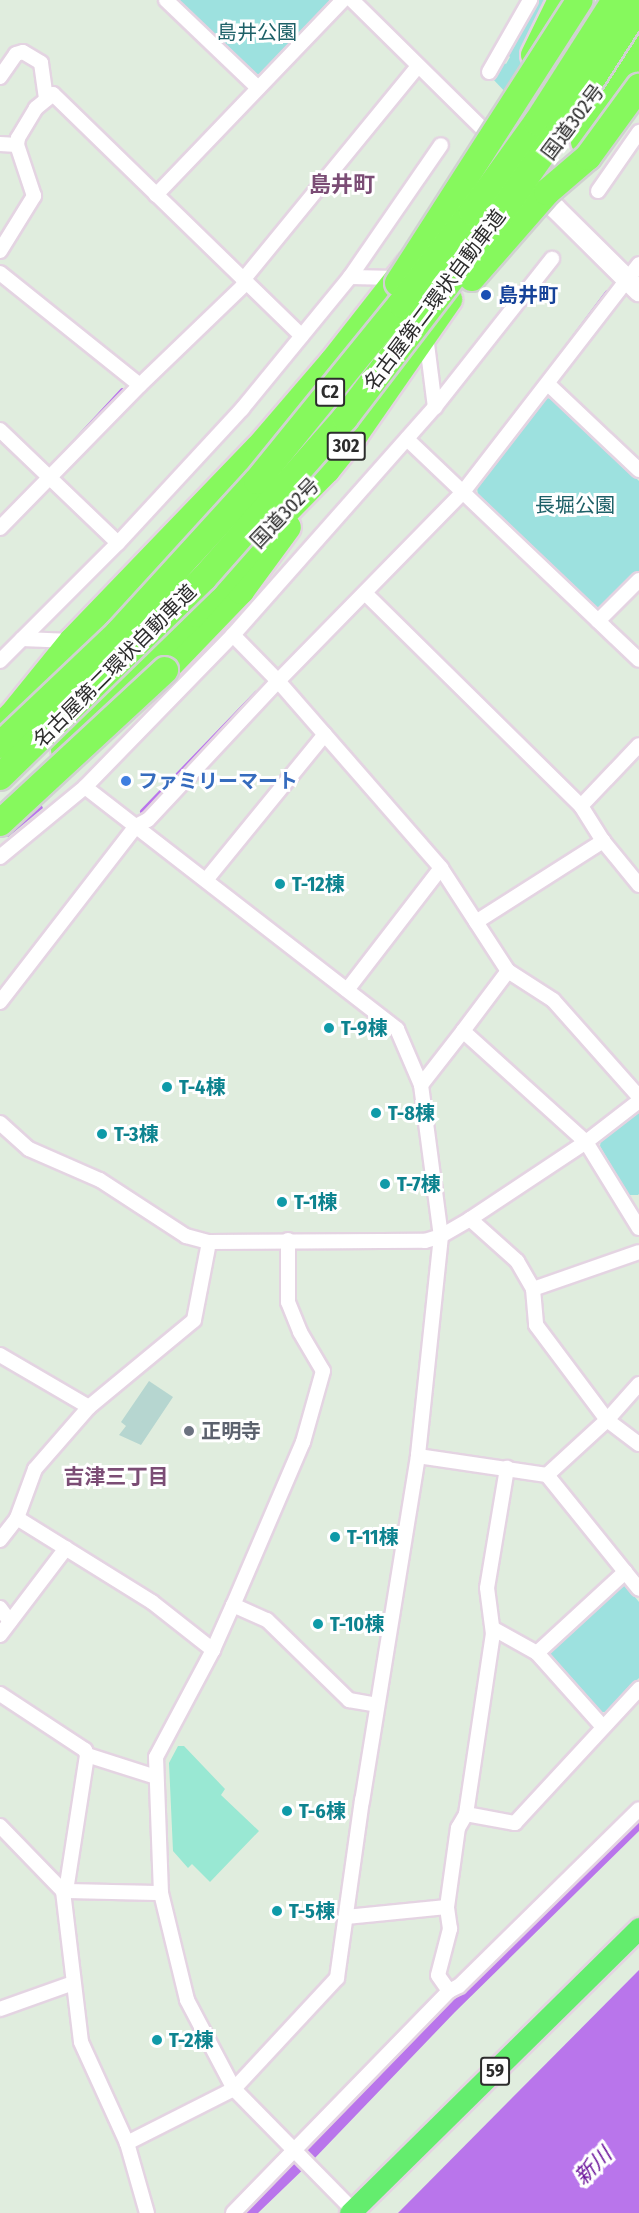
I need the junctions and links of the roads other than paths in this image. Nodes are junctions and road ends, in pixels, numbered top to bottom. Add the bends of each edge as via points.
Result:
1 (166, 0) edge
2 (343, 0) edge
3 (352, 0) edge
4 (561, 0) edge
5 (580, 0) edge
6 (615, 0) edge
7 (525, 2) edge
8 (639, 6) edge
9 (639, 38) edge
10 (639, 63) edge
11 (418, 66) junction
12 (489, 72) dead end
13 (0, 78) edge
14 (639, 87) edge
15 (258, 88) junction
16 (46, 100) junction
17 (639, 132) edge
18 (493, 139) junction
19 (0, 144) edge
20 (17, 145) junction
21 (441, 145) dead end
22 (539, 186) junction
23 (598, 191) dead end
24 (156, 195) junction
25 (0, 251) edge
26 (552, 259) dead end
27 (0, 273) edge
28 (350, 277) junction
29 (398, 278) junction
30 (635, 278) edge
31 (244, 281) junction
32 (426, 334) junction
33 (302, 336) junction
34 (548, 384) junction
35 (140, 385) junction
36 (322, 402) junction
37 (435, 407) junction
38 (0, 430) edge
39 (407, 439) junction
40 (327, 470) junction
41 (639, 470) edge
42 (49, 478) junction
43 (463, 492) junction
44 (0, 528) edge
45 (117, 543) junction
46 (204, 578) junction
47 (639, 580) edge
48 (366, 594) junction
49 (598, 621) junction
50 (233, 635) junction
51 (22, 639) junction
52 (72, 641) junction
53 (639, 660) edge
54 (0, 661) edge
55 (137, 669) junction
56 (278, 681) junction
57 (0, 703) edge
58 (144, 725) junction
59 (0, 726) edge
60 (325, 734) junction
61 (639, 745) edge
62 (0, 746) edge
63 (0, 777) edge
64 (85, 787) junction
65 (581, 806) junction
66 (0, 810) edge
67 (0, 823) edge
68 (136, 826) junction
69 (603, 841) junction
70 (6, 847) edge
71 (0, 857) edge
72 (441, 868) junction
73 (206, 880) junction
74 (639, 885) edge
75 (477, 922) junction
76 (508, 971) junction
77 (347, 990) junction
78 (0, 1002) edge
79 (463, 1031) junction
80 (421, 1085) junction
81 (639, 1099) edge
82 (0, 1123) edge
83 (586, 1142) junction
84 (634, 1208) edge
85 (470, 1219) junction
86 (639, 1228) edge
87 (441, 1236) junction
88 (288, 1240) junction
89 (209, 1242) junction
90 (639, 1252) edge
91 (533, 1289) junction
92 (0, 1355) edge
93 (639, 1384) edge
94 (89, 1407) junction
95 (607, 1420) junction
96 (639, 1444) edge
97 (418, 1456) junction
98 (507, 1468) junction
99 (547, 1475) junction
100 (17, 1518) junction
101 (0, 1540) edge
102 (66, 1548) junction
103 (625, 1572) junction
104 (639, 1589) edge
105 (233, 1605) junction
106 (0, 1608) edge
107 (10, 1622) junction
108 (494, 1629) junction
109 (0, 1635) edge
110 (213, 1650) junction
111 (537, 1653) junction
112 (639, 1689) edge
113 (0, 1694) edge
114 (376, 1705) junction
115 (603, 1727) junction
116 (87, 1755) junction
117 (156, 1777) junction
118 (639, 1809) edge
119 (466, 1814) junction
120 (0, 1826) edge
121 (65, 1891) junction
122 (161, 1893) junction
123 (447, 1907) junction
124 (346, 1917) junction
125 (639, 1928) edge
126 (72, 1983) junction
127 (449, 1991) junction
128 (0, 2009) edge
129 (234, 2089) junction
130 (127, 2143) junction
131 (293, 2150) junction
132 (352, 2211) edge
133 (147, 2213) edge
134 (233, 2213) edge

1 - 15 street
2 - 15 street
3 - 11 street
4 - 18 highway
5 - 36 highway, bridge
6 - 36 highway, 名古屋第二環状自動車道 / C2, bridge via 537,122 472,212
7 - 12 street
8 - 46 highway, 名古屋第二環状自動車道 / C2, bridge via 558,132 423,319 345,418
9 - 22 highway, 国道302号 / 302
10 - 22 highway, bridge
11 - 18 street
11 - 31 street
13 - 16 street via 16,54 23,52 41,63
14 - 22 highway, bridge via 588,157
15 - 24 street
16 - 20 street via 36,108
16 - 24 street via 53,94
17 - 23 street
18 - 22 street
18 - 29 highway
19 - 20 street
20 - 25 street via 34,196
21 - 28 street
22 - 30 street
22 - 32 highway, 国道302号 / 302
22 - 46 highway, bridge via 310,470
24 - 31 street
26 - 37 street
27 - 35 street
28 - 29 street
28 - 33 street
29 - 52 highway via 259,447
30 - 34 street
31 - 33 street
31 - 35 street
32 - 37 street
32 - 40 highway, 国道302号 / 302
33 - 45 street via 242,409
34 - 41 street
34 - 43 street
35 - 42 street
36 - 62 highway, 名古屋第二環状自動車道 / C2, bridge via 187,561
37 - 39 street
38 - 42 street
39 - 43 street
39 - 50 street
40 - 55 highway, 国道302号 / 302 via 194,614
40 - 67 highway, bridge via 241,591 165,670
42 - 44 street
42 - 45 street
43 - 48 street
43 - 49 street
45 - 51 street
46 - 63 highway, 名古屋第二環状自動車道 / C2, bridge
47 - 49 street
48 - 56 street
48 - 65 street
49 - 53 street
50 - 56 street
50 - 58 street
51 - 52 street
51 - 54 street
52 - 57 highway
52 - 59 highway
55 - 58 street
55 - 66 highway, 国道302号 / 302 via 46,771
56 - 60 street
56 - 68 street via 148,820
58 - 64 street
60 - 72 street
60 - 73 street
61 - 65 street
64 - 68 street
64 - 70 street
65 - 69 street
68 - 73 street
68 - 78 street
69 - 74 street
69 - 75 street
70 - 71 street
72 - 75 street
72 - 77 street
73 - 77 street
75 - 76 street
76 - 79 street
76 - 81 street via 553,1000
77 - 80 street via 397,1029
79 - 80 street
79 - 83 street
80 - 87 street
81 - 83 street
82 - 89 street via 29,1149 100,1180 186,1236
83 - 84 street
83 - 85 street
84 - 86 street
85 - 87 street
85 - 91 street via 517,1261
87 - 88 street via 425,1241
87 - 97 street
88 - 89 street
88 - 105 street via 288,1302 323,1371 303,1442
89 - 94 street via 194,1320
90 - 91 street
91 - 95 street via 536,1325
92 - 94 street
93 - 95 street
94 - 100 street via 35,1469
95 - 96 street
95 - 99 street
97 - 98 street
97 - 114 street
98 - 99 street
98 - 108 street via 487,1588
99 - 103 street
100 - 101 street
100 - 102 street
102 - 107 street
102 - 110 street via 152,1602
103 - 104 street
103 - 111 street
105 - 110 street
105 - 114 street via 267,1620 349,1700
106 - 107 street
107 - 109 street
108 - 111 street
108 - 119 street
110 - 117 street via 156,1756
111 - 115 street
112 - 115 street
113 - 116 street
114 - 124 street
115 - 119 street via 515,1822
116 - 117 street
116 - 121 street
117 - 122 street
118 - 127 street via 459,1986
119 - 123 street via 458,1828
120 - 121 street
121 - 122 street
121 - 126 street
122 - 129 street via 187,2000
123 - 124 street
123 - 127 street via 450,1929 438,1975
124 - 129 street via 337,1978
125 - 132 main road, 59
126 - 128 street
126 - 130 street via 81,2042
127 - 131 street
129 - 130 street
129 - 131 street
130 - 133 street
131 - 132 street
131 - 134 street

